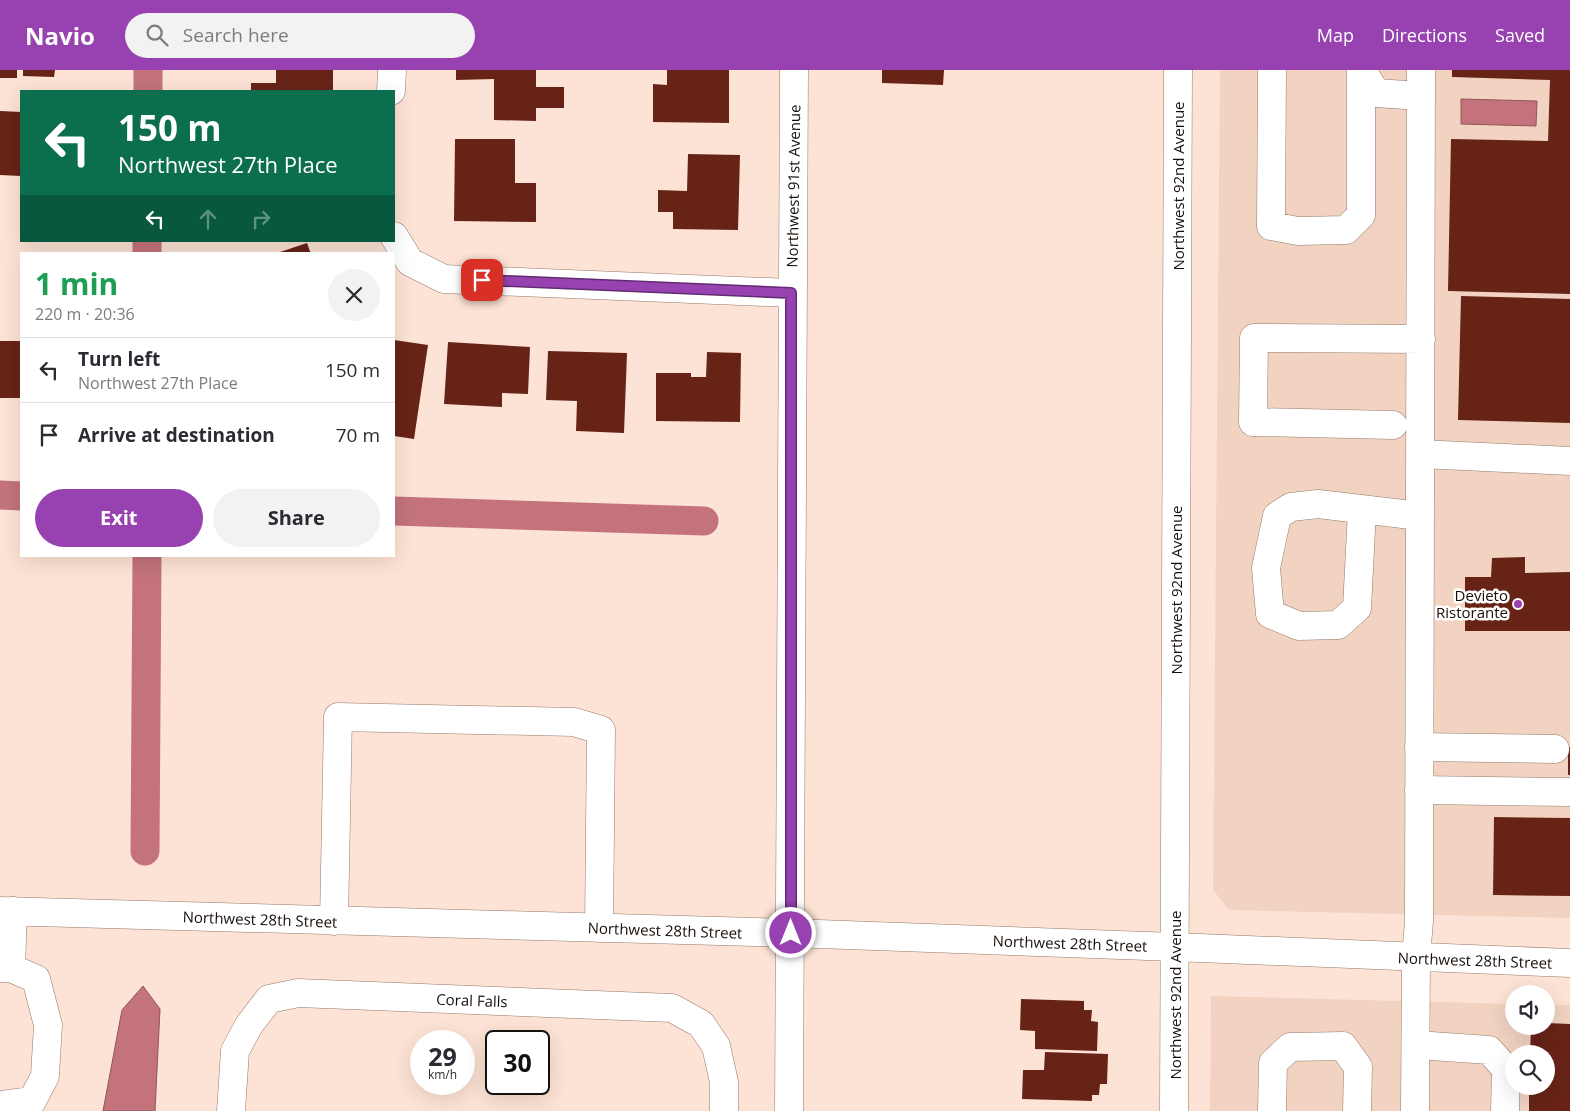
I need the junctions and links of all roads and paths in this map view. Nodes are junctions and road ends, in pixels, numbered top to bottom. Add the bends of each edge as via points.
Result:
1 (392, 70) edge
2 (794, 70) edge
3 (1178, 70) edge
4 (1272, 70) edge
5 (1361, 70) edge
6 (1421, 83) edge
7 (391, 90) edge
8 (395, 238) edge
9 (791, 293) junction
10 (1421, 339) junction
11 (1393, 425) dead end
12 (1420, 454) junction
13 (1570, 461) edge
14 (1362, 510) junction
15 (1420, 516) junction
16 (1420, 747) junction
17 (1500, 748) junction
18 (1556, 749) dead end
19 (1419, 790) junction
20 (1499, 791) junction
21 (1570, 792) edge
22 (7, 911) edge
23 (334, 920) junction
24 (599, 928) junction
25 (791, 933) junction
26 (1175, 947) junction
27 (1416, 957) junction
28 (1570, 963) edge
29 (6, 968) edge
30 (1416, 1045) junction
31 (0, 1105) edge
32 (231, 1111) edge
33 (724, 1111) edge
34 (789, 1111) edge
35 (1174, 1111) edge
36 (1272, 1111) edge
37 (1357, 1111) edge
38 (1415, 1111) edge
39 (1505, 1111) edge

1 - 7 street
2 - 9 street, Northwest 91st Avenue
3 - 26 street, Northwest 92nd Avenue
4 - 5 street via 1271,226 1298,231 1346,230 1360,215
5 - 6 street via 1376,92
6 - 10 street
8 - 9 street via 410,262 444,278
9 - 25 street, Northwest 91st Avenue
10 - 11 street via 1254,338 1253,422
10 - 12 street
12 - 13 street
12 - 15 street
14 - 14 street via 1318,504 1290,508 1277,516 1266,568 1270,614 1299,626 1338,625 1357,608
14 - 15 street
15 - 16 street
16 - 17 street
16 - 19 street
17 - 18 street
17 - 20 street
19 - 20 street
19 - 27 street
20 - 21 street
22 - 23 street, Northwest 28th Street
22 - 29 street
23 - 24 street, Northwest 28th Street
23 - 24 street via 338,717 574,722 601,730
24 - 25 street, Northwest 28th Street
25 - 26 street, Northwest 28th Street
25 - 34 street, Northwest 91st Avenue
26 - 27 street, Northwest 28th Street
26 - 35 street, Northwest 92nd Avenue
27 - 28 street, Northwest 28th Street
27 - 30 street
29 - 31 street via 36,980 48,1025 46,1076 32,1101
30 - 38 street
30 - 39 street via 1489,1050 1506,1069
32 - 33 street, Coral Falls via 235,1051 248,1025 269,999 298,993 672,1008 701,1024 716,1046 724,1082
36 - 37 street via 1272,1063 1290,1047 1343,1046 1358,1067

